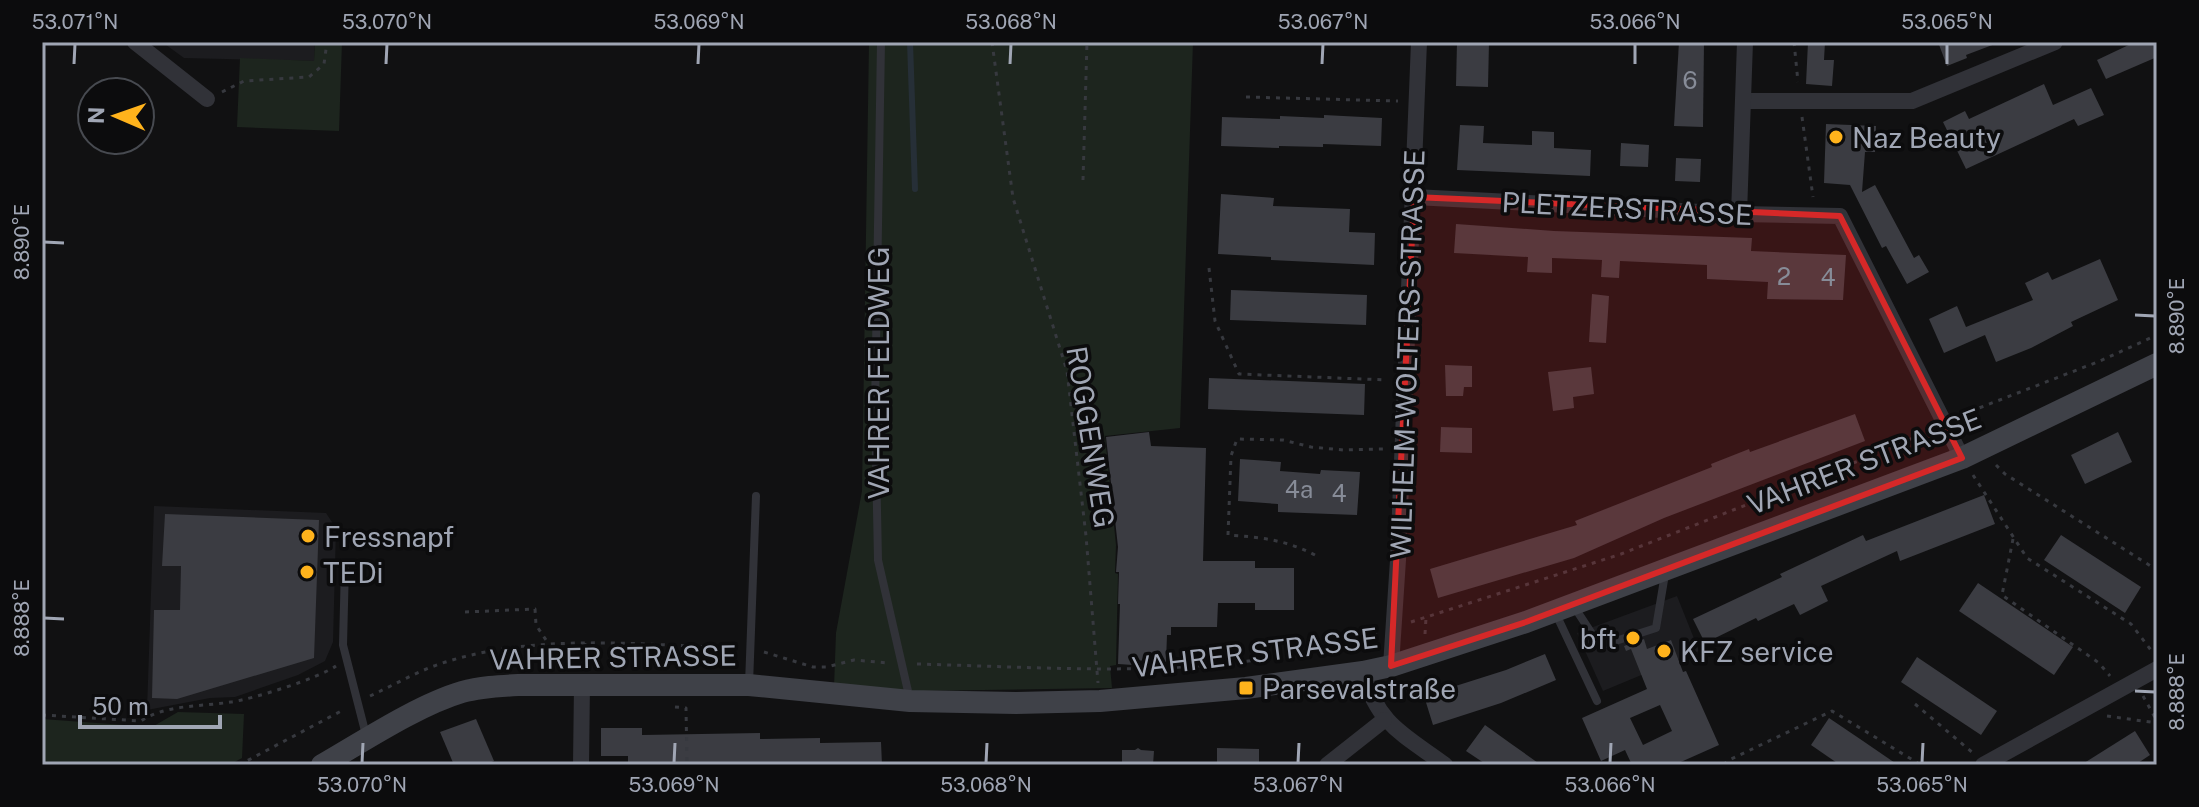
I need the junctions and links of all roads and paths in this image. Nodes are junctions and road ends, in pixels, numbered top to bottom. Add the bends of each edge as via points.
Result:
1 (135, 42) edge
2 (327, 42) edge
3 (881, 42) edge
4 (992, 42) edge
5 (1087, 42) edge
6 (1419, 42) edge
7 (1745, 42) edge
8 (1794, 42) edge
9 (2055, 42) edge
10 (1246, 97) dead end
11 (207, 99) joint
12 (1744, 101) junction
13 (1417, 102) junction
14 (1800, 102) junction
15 (1083, 180) dead end
16 (1414, 197) junction
17 (1739, 214) junction
18 (1815, 216) junction
19 (1209, 268) dead end
20 (2157, 335) edge
21 (2157, 364) edge
22 (1406, 381) junction
23 (1943, 422) junction
24 (1403, 450) junction
25 (1972, 454) junction
26 (756, 496) dead end
27 (2013, 539) junction
28 (1315, 555) dead end
29 (345, 565) dead end
30 (1666, 567) junction
31 (2157, 570) edge
32 (1564, 608) junction
33 (465, 612) dead end
34 (1394, 627) junction
35 (548, 644) junction
36 (750, 649) junction
37 (344, 655) junction
38 (2157, 658) edge
39 (902, 664) junction
40 (1391, 666) junction
41 (1097, 669) junction
42 (2157, 669) edge
43 (1363, 672) junction
44 (582, 684) junction
45 (749, 685) junction
46 (2129, 685) junction
47 (910, 701) junction
48 (1100, 701) junction
49 (1597, 701) dead end
50 (358, 702) junction
51 (1915, 704) dead end
52 (671, 707) dead end
53 (2080, 712) junction
54 (42, 715) edge
55 (1384, 720) junction
56 (2157, 722) edge
57 (367, 740) junction
58 (1985, 764) edge
59 (239, 765) edge
60 (322, 765) edge
61 (581, 765) edge
62 (687, 765) edge
63 (1327, 765) edge
64 (1445, 765) edge
65 (1724, 765) edge
66 (1921, 765) edge

1 - 11 street
2 - 11 path via 324,64 309,77 244,81
3 - 39 lane, VAHRER FELDWEG via 878,560
4 - 41 path, ROGGENWEG via 1013,198 1067,371
5 - 15 path
6 - 13 street, WILHELM-WOLTERS-STRASSE
7 - 12 street
8 - 14 path
9 - 14 street via 1912,101
10 - 13 path
12 - 14 street
12 - 17 street
13 - 16 street, WILHELM-WOLTERS-STRASSE
14 - 18 path
16 - 17 street, PLETZERSTRASSE
16 - 22 street, WILHELM-WOLTERS-STRASSE
17 - 18 street, PLETZERSTRASSE
18 - 23 street, PLETZERSTRASSE via 1840,216
19 - 22 path via 1215,321 1239,374
20 - 23 path
21 - 25 main road, VAHRER STRASSE
22 - 24 street, WILHELM-WOLTERS-STRASSE
23 - 25 street
23 - 34 path via 1899,445 1621,554
24 - 28 path via 1237,439 1231,456 1228,535 1269,537
24 - 34 street, WILHELM-WOLTERS-STRASSE
25 - 27 path
25 - 30 main road, VAHRER STRASSE
25 - 31 path
26 - 36 lane
27 - 38 path via 2027,558 2131,624
27 - 46 path via 2002,595
29 - 37 lane
30 - 32 main road, VAHRER STRASSE
30 - 32 lane via 1656,628 1600,646
32 - 40 main road, VAHRER STRASSE
32 - 49 lane
33 - 35 path via 535,609 536,625
34 - 40 street, WILHELM-WOLTERS-STRASSE
34 - 41 path via 1331,648 1243,662 1172,670
35 - 36 path
35 - 50 path via 451,660
36 - 39 path via 813,667 854,660
36 - 45 lane
37 - 50 lane
37 - 54 path via 335,668 235,702 172,709 141,721
39 - 41 path
39 - 47 lane, VAHRER FELDWEG
40 - 43 main road, VAHRER STRASSE
41 - 48 path, ROGGENWEG
42 - 46 street
43 - 48 main road, VAHRER STRASSE
43 - 55 street
44 - 45 main road, VAHRER STRASSE
44 - 57 main road, VAHRER STRASSE via 461,692
44 - 61 street
45 - 47 main road, VAHRER STRASSE
46 - 53 street
46 - 56 path
47 - 48 main road, VAHRER STRASSE
50 - 57 lane
50 - 59 path
51 - 58 path
52 - 62 path via 686,708
53 - 56 path
53 - 58 street
55 - 63 street
55 - 64 street
57 - 60 main road, VAHRER STRASSE
65 - 66 path via 1832,711

